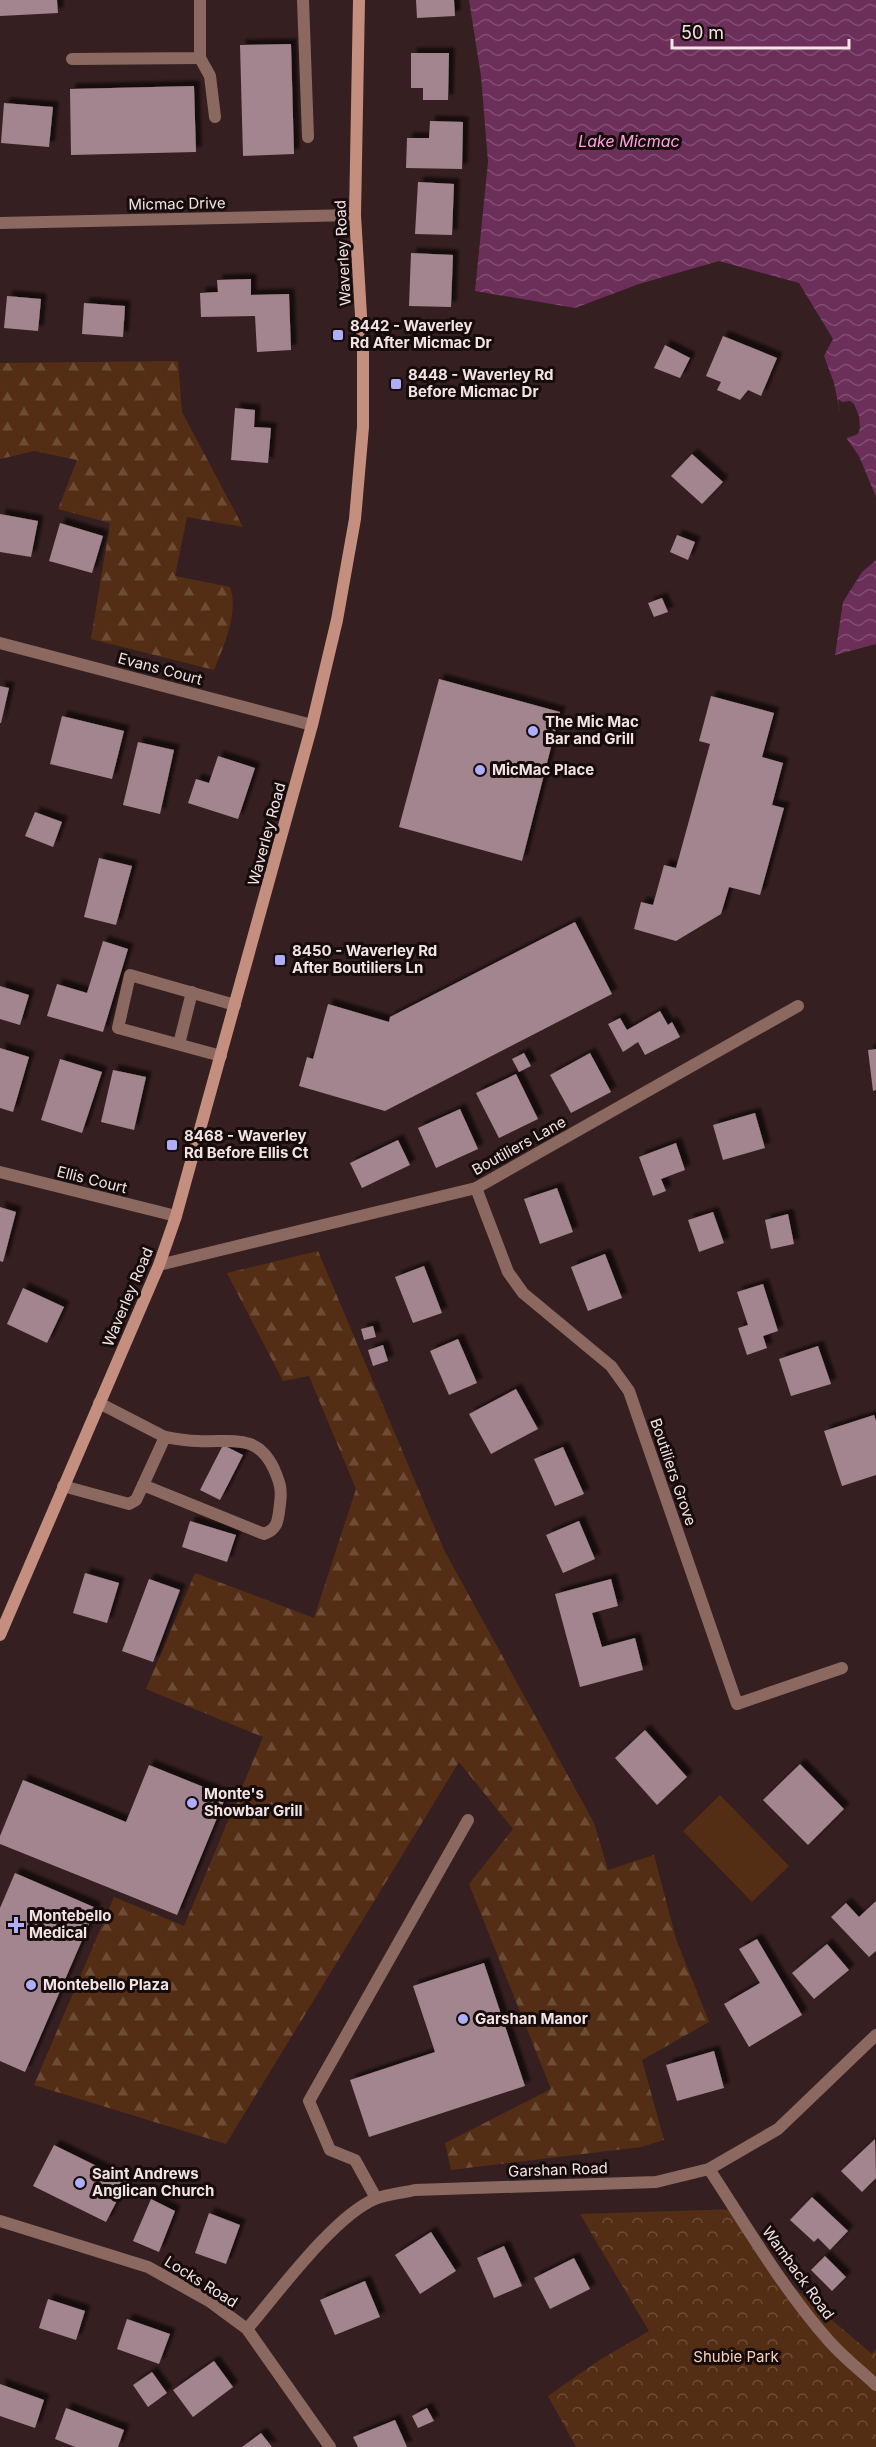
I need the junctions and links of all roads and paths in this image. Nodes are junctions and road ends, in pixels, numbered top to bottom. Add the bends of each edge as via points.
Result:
1 (200, 0) edge
2 (303, 0) edge
3 (359, 0) edge
4 (200, 58) junction
5 (72, 59) dead end
6 (215, 117) dead end
7 (308, 137) dead end
8 (355, 215) junction
9 (0, 223) edge
10 (0, 643) edge
11 (312, 725) junction
12 (192, 992) junction
13 (235, 1005) junction
14 (798, 1005) dead end
15 (179, 1044) junction
16 (221, 1056) junction
17 (0, 1172) edge
18 (476, 1188) junction
19 (176, 1216) junction
20 (159, 1265) junction
21 (99, 1403) junction
22 (165, 1437) junction
23 (143, 1485) junction
24 (63, 1486) junction
25 (0, 1635) edge
26 (842, 1668) dead end
27 (468, 1820) dead end
28 (876, 2035) edge
29 (709, 2169) junction
30 (376, 2198) junction
31 (0, 2221) edge
32 (247, 2330) junction
33 (876, 2385) edge
34 (330, 2447) edge

1 - 4 street
2 - 7 street
3 - 8 main road, Waverley Road
4 - 5 street
4 - 6 street via 210,76
8 - 9 street, Micmac Drive
8 - 11 main road, Waverley Road via 363,427 355,519 337,620
10 - 11 street, Evans Court
11 - 13 main road, Waverley Road
12 - 13 street
12 - 15 street
12 - 15 street via 130,975 118,1028
13 - 16 main road, Waverley Road
14 - 18 street, Boutiliers Lane
15 - 16 street
16 - 19 main road, Waverley Road
17 - 19 street, Ellis Court
18 - 20 street, Boutiliers Lane
18 - 26 street, Boutiliers Grove via 508,1272 523,1293 602,1358 629,1391 736,1704
19 - 20 main road, Waverley Road
20 - 21 main road, Waverley Road
21 - 22 street
21 - 24 main road, Waverley Road
22 - 23 street
22 - 23 street via 198,1442 232,1440 252,1445 269,1458 283,1487 277,1525 264,1534
23 - 24 street via 136,1500 129,1504
24 - 25 main road, Waverley Road
27 - 30 street via 309,2101 330,2150 355,2160
28 - 29 street, Garshan Road via 778,2129
29 - 30 street, Garshan Road via 656,2182 415,2190
29 - 33 street, Wamback Road via 807,2314
30 - 32 street, Garshan Road via 358,2208 329,2234
31 - 32 street, Locks Road via 148,2267 209,2301
32 - 34 street, Locks Road

